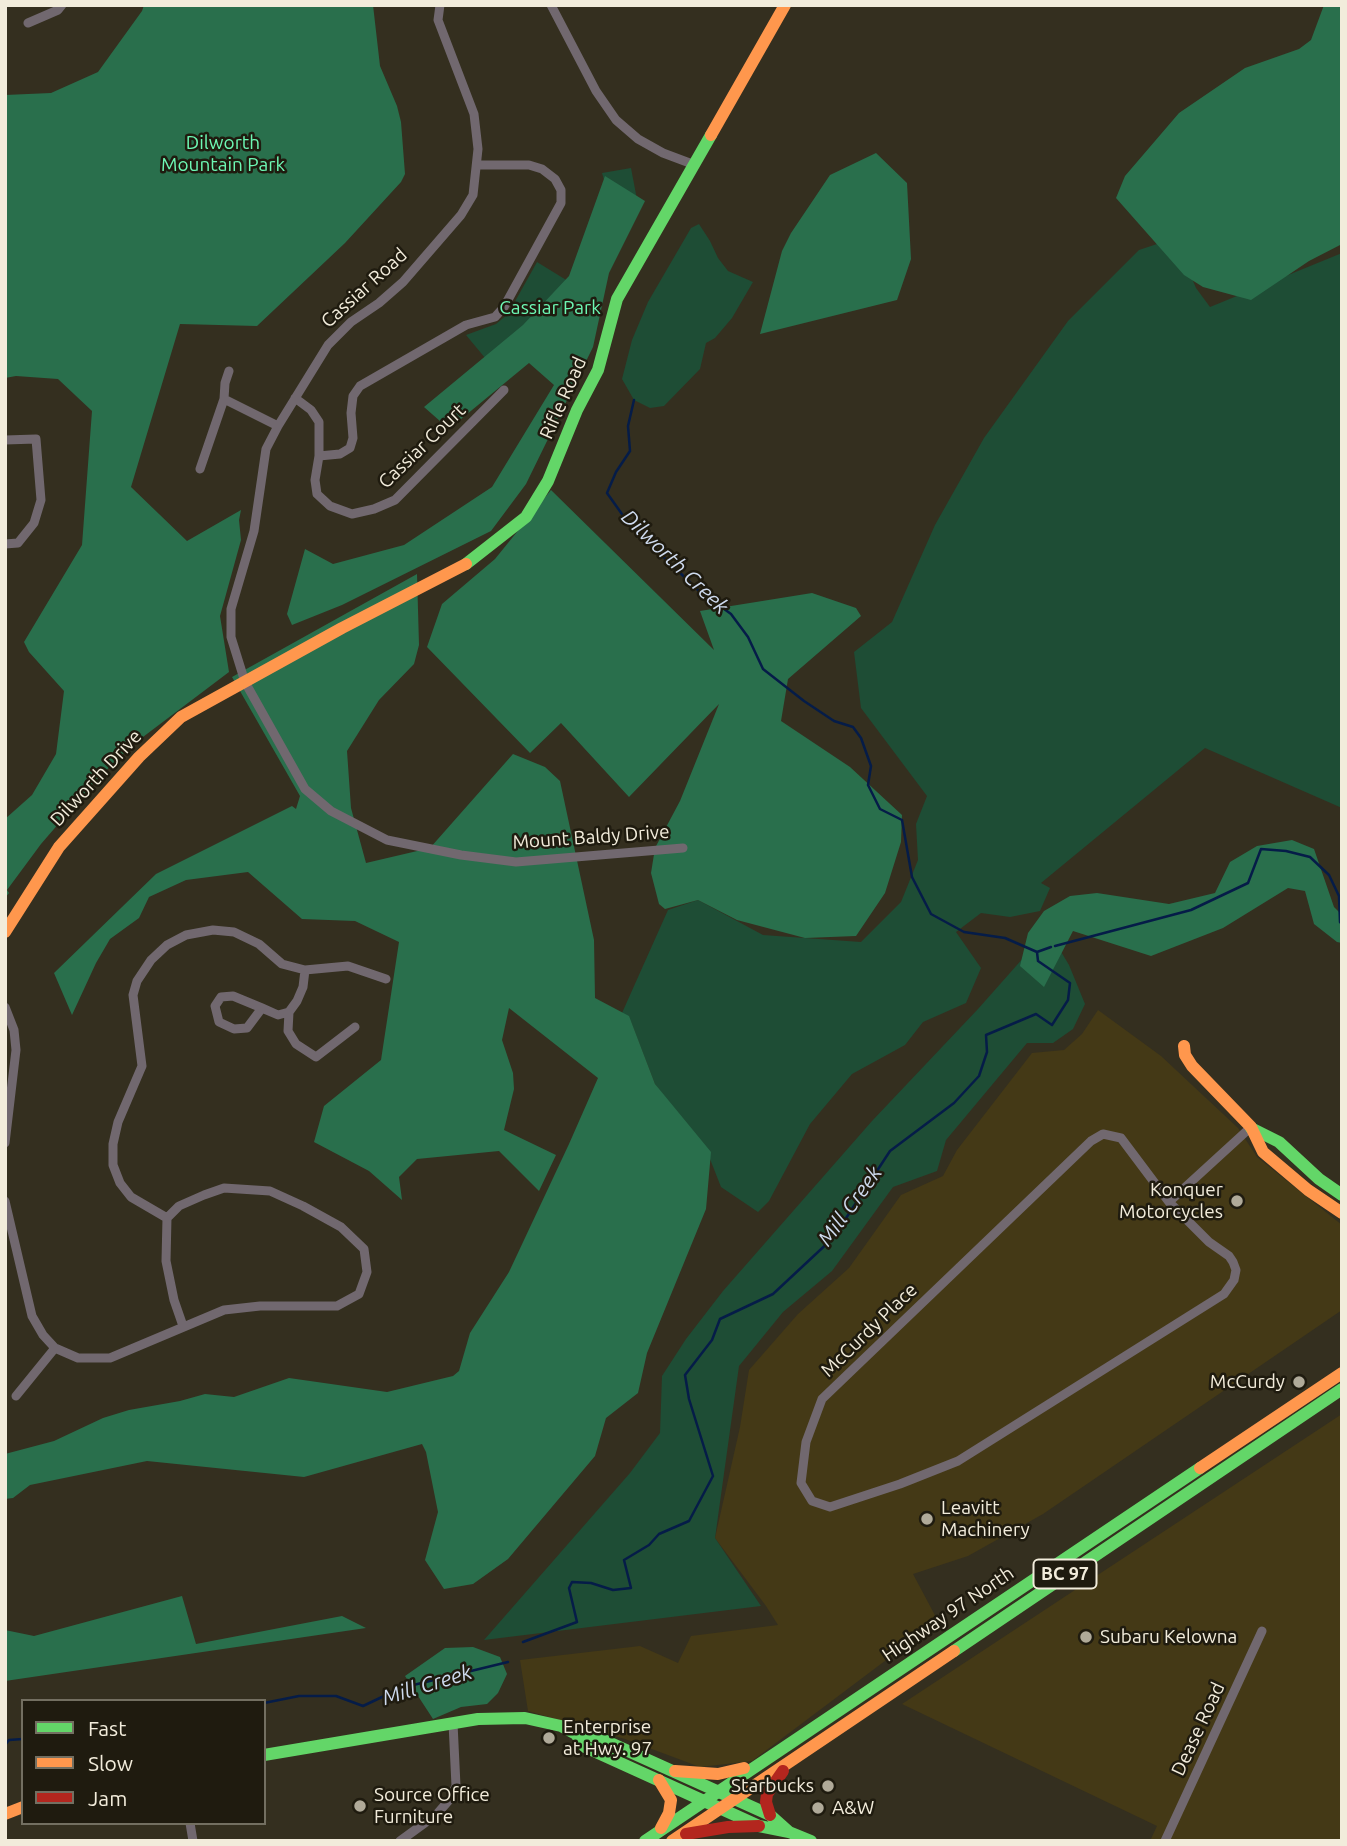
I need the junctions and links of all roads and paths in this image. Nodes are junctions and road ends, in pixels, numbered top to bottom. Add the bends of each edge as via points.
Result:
1 (62, 5) edge
2 (440, 5) edge
3 (551, 5) edge
4 (785, 5) edge
5 (28, 23) dead end
6 (478, 165) junction
7 (695, 165) junction
8 (229, 371) dead end
9 (503, 390) dead end
10 (295, 398) junction
11 (224, 399) junction
12 (278, 426) junction
13 (5, 440) edge
14 (319, 456) junction
15 (200, 469) dead end
16 (5, 544) edge
17 (245, 682) junction
18 (683, 848) dead end
19 (5, 932) edge
20 (305, 971) junction
21 (386, 979) dead end
22 (5, 1007) edge
23 (262, 1008) junction
24 (289, 1012) junction
25 (355, 1027) dead end
26 (1185, 1046) dead end
27 (1251, 1128) junction
28 (5, 1143) edge
29 (1342, 1195) edge
30 (5, 1201) edge
31 (1169, 1202) junction
32 (1342, 1213) edge
33 (167, 1218) junction
34 (183, 1326) junction
35 (55, 1348) junction
36 (1342, 1373) edge
37 (1342, 1389) edge
38 (16, 1396) dead end
39 (1262, 1631) dead end
40 (453, 1723) junction
41 (576, 1734) junction
42 (266, 1755) edge
43 (789, 1763) junction
44 (757, 1765) junction
45 (675, 1771) junction
46 (659, 1780) junction
47 (718, 1791) junction
48 (734, 1799) junction
49 (704, 1801) junction
50 (720, 1808) junction
51 (770, 1815) junction
52 (759, 1826) junction
53 (660, 1830) junction
54 (789, 1832) junction
55 (676, 1838) edge
56 (400, 1841) edge
57 (645, 1841) edge
58 (811, 1841) edge
59 (1166, 1841) edge

1 - 5 street
2 - 6 street, Cassiar Road via 438,20 474,114
3 - 7 street via 616,120 638,139
4 - 7 main road, Rifle Road
6 - 10 street, Cassiar Road via 473,195 461,215 403,282 351,321 328,345
6 - 14 street via 542,169 555,179 561,203 495,317 466,325 360,386 353,396 350,448
7 - 17 main road, Rifle Road via 617,299 598,370 548,481 526,517 460,568
8 - 11 street
9 - 14 street, Cassiar Court via 395,500 374,509 352,514 330,506 317,494
10 - 12 street, Cassiar Road
10 - 14 street via 319,422
11 - 12 street
11 - 15 street
12 - 17 street, Cassiar Road via 266,449 254,531 231,609 231,637
13 - 16 street via 36,439 41,500 34,523 18,542
17 - 18 street, Mount Baldy Drive via 305,789 331,811 387,840 516,862
17 - 19 main road, Dilworth Drive via 181,717 139,757 59,847
20 - 21 street via 348,966
20 - 24 street via 303,987
20 - 33 street via 282,964 234,932 213,930 186,935 167,946 137,981 133,995 142,1066 118,1122 113,1164 131,1197
22 - 28 street via 16,1050
23 - 23 street via 233,996 221,997 215,1006 219,1022 234,1029 247,1028
23 - 24 street via 278,1015
24 - 25 street via 288,1031 296,1044 316,1057
26 - 27 main road via 1192,1066
27 - 29 main road via 1279,1142
27 - 31 street
27 - 32 main road via 1263,1152
30 - 35 street via 32,1317
31 - 31 street, McCurdy Place via 1121,1138 1103,1134 1091,1141 822,1399 806,1442 801,1483 812,1501 830,1507 958,1461 1224,1294 1234,1280 1233,1262
33 - 34 street via 166,1261
33 - 34 street via 180,1206 224,1188 270,1191 341,1227 363,1249 367,1272 359,1294 337,1306 224,1310
34 - 35 street via 110,1358 78,1358
35 - 38 street
36 - 44 main road, Highway 97 North / BC 97
37 - 43 main road, Highway 97 North / BC 97
39 - 59 street, Dease Road
40 - 41 main road via 525,1718
40 - 42 main road
40 - 56 street via 456,1786 437,1814
41 - 45 main road via 597,1737
41 - 46 main road via 585,1747
43 - 48 main road, Highway 97 North / BC 97
43 - 51 main road via 767,1794
44 - 45 main road via 718,1774
44 - 47 main road, Highway 97 North / BC 97
45 - 47 main road
46 - 49 main road
46 - 53 main road via 671,1800
47 - 48 main road
47 - 49 main road, Highway 97 North / BC 97
48 - 50 main road, Highway 97 North / BC 97
48 - 51 main road
49 - 50 main road
49 - 53 main road, Highway 97 North / BC 97
50 - 52 main road
50 - 55 main road, Highway 97 North / BC 97
51 - 54 main road
52 - 54 main road
52 - 55 main road
53 - 57 main road, Highway 97 North / BC 97
54 - 58 main road

